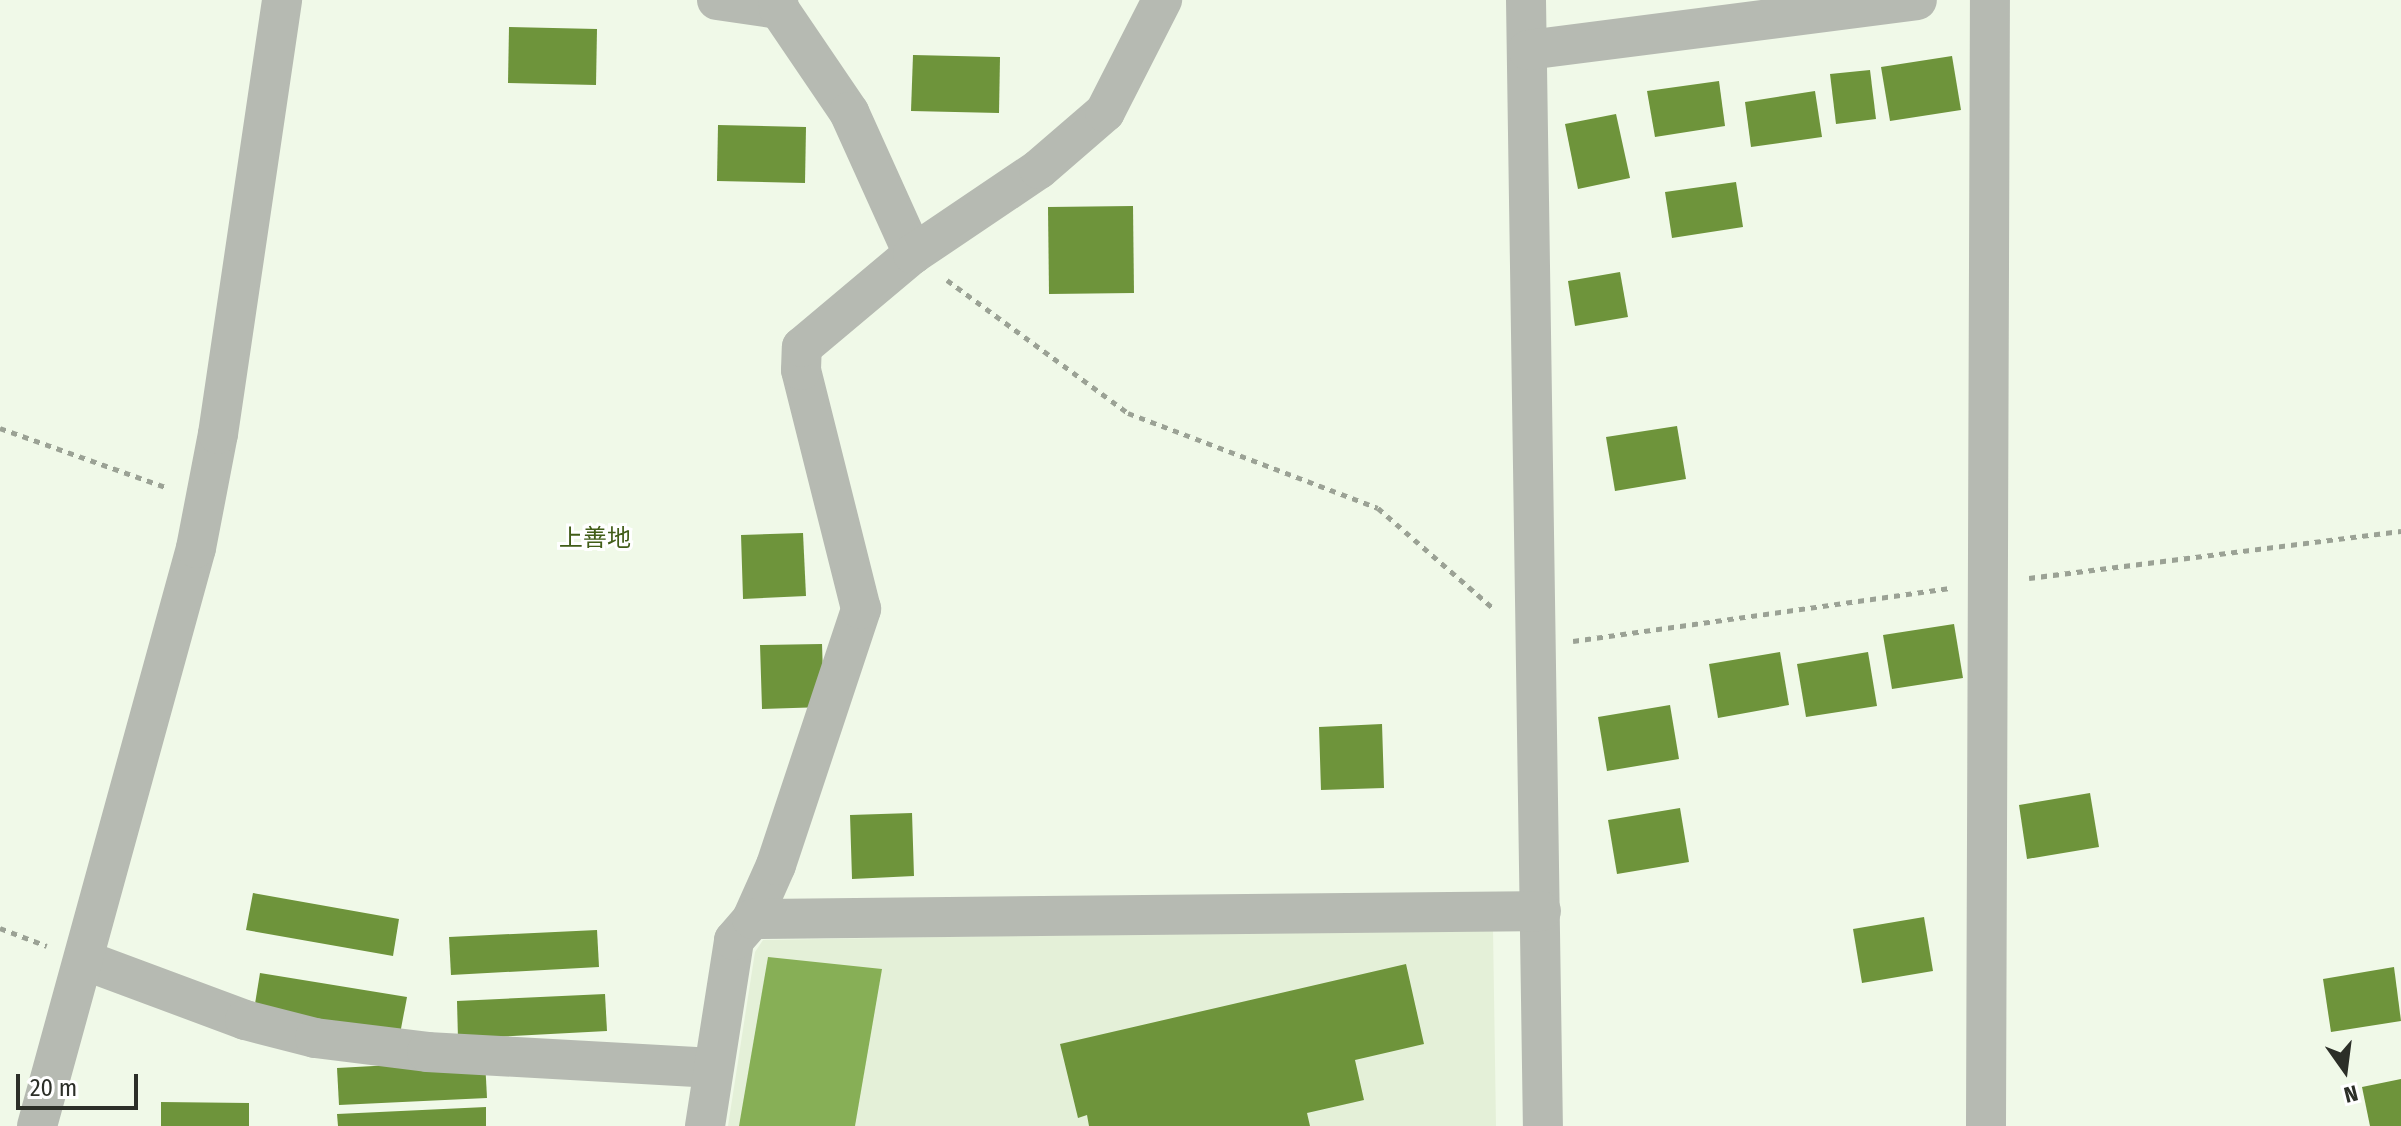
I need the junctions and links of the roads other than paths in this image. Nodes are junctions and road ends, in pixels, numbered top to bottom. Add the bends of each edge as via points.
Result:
1 (282, 0) edge
2 (717, 0) edge
3 (1162, 0) edge
4 (1526, 0) edge
5 (1917, 0) edge
6 (1990, 0) edge
7 (778, 4) edge
8 (1528, 50) junction
9 (913, 254) junction
10 (1541, 911) junction
11 (752, 919) junction
12 (67, 954) junction
13 (714, 1068) junction
14 (37, 1126) edge
15 (705, 1126) edge
16 (1543, 1126) edge
17 (1986, 1126) edge

1 - 12 street via 205,501
2 - 7 street
3 - 9 street via 1105,112 1039,169
4 - 8 street
5 - 8 street
6 - 17 street via 1992,582
7 - 9 street via 849,112
8 - 10 street
9 - 11 street via 802,347 801,370 861,609 776,865
10 - 11 street
10 - 16 street
11 - 13 street via 734,940
12 - 13 street via 245,1020 315,1038 427,1052
12 - 14 street
13 - 15 street

